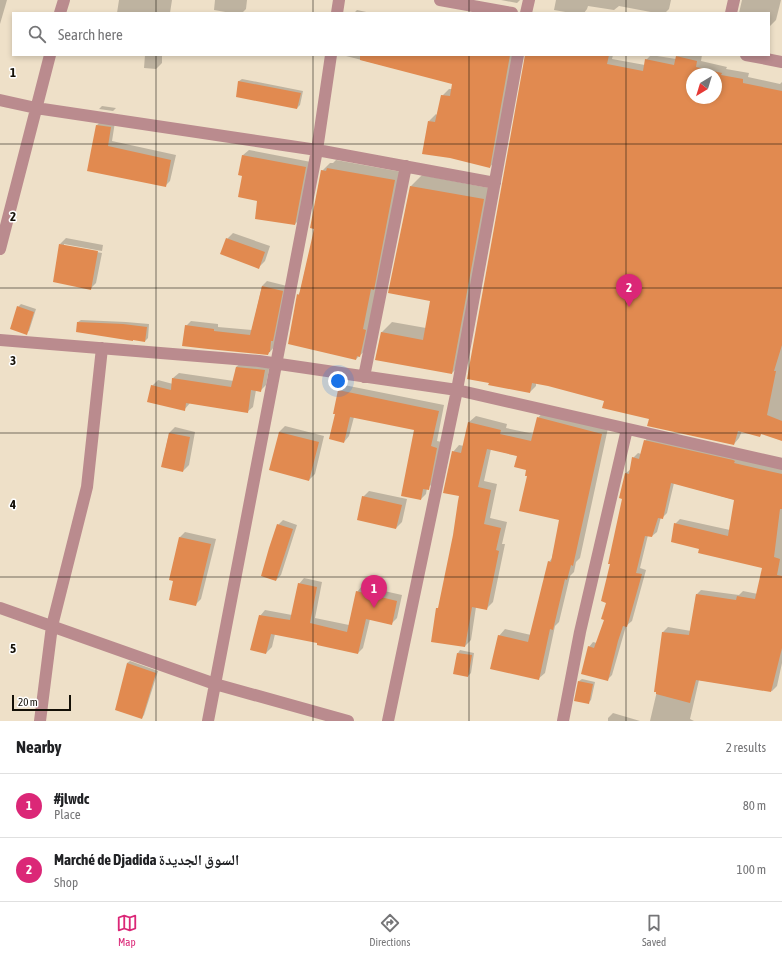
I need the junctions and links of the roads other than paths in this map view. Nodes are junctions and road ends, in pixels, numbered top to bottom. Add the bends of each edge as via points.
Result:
1 (64, 0) edge
2 (339, 0) edge
3 (440, 0) edge
4 (529, 0) edge
5 (734, 0) edge
6 (60, 12) edge
7 (337, 12) edge
8 (506, 12) edge
9 (526, 12) edge
10 (731, 12) edge
11 (50, 56) edge
12 (331, 56) edge
13 (518, 56) edge
14 (751, 56) edge
15 (782, 62) edge
16 (0, 100) edge
17 (36, 108) junction
18 (317, 150) junction
19 (406, 166) junction
20 (495, 183) junction
21 (0, 249) edge
22 (0, 340) edge
23 (102, 348) junction
24 (277, 364) junction
25 (364, 377) junction
26 (457, 390) junction
27 (627, 429) junction
28 (782, 464) edge
29 (0, 608) edge
30 (52, 626) junction
31 (215, 684) junction
32 (40, 721) edge
33 (208, 721) edge
34 (348, 721) edge
35 (388, 721) edge
36 (563, 721) edge

1 - 6 street
2 - 7 street
3 - 8 street
4 - 9 street
5 - 10 street
11 - 17 street
12 - 18 street
13 - 20 street
14 - 15 street
16 - 17 street
17 - 18 street
17 - 21 street
18 - 19 street
18 - 24 street
19 - 20 street
19 - 25 street
20 - 26 street
22 - 23 street
23 - 24 street
23 - 30 street via 87,487
24 - 25 street
24 - 31 street
25 - 26 street
26 - 27 street
26 - 35 street
27 - 28 street
27 - 36 street via 580,632
29 - 30 street
30 - 31 street
30 - 32 street
31 - 33 street
31 - 34 street

